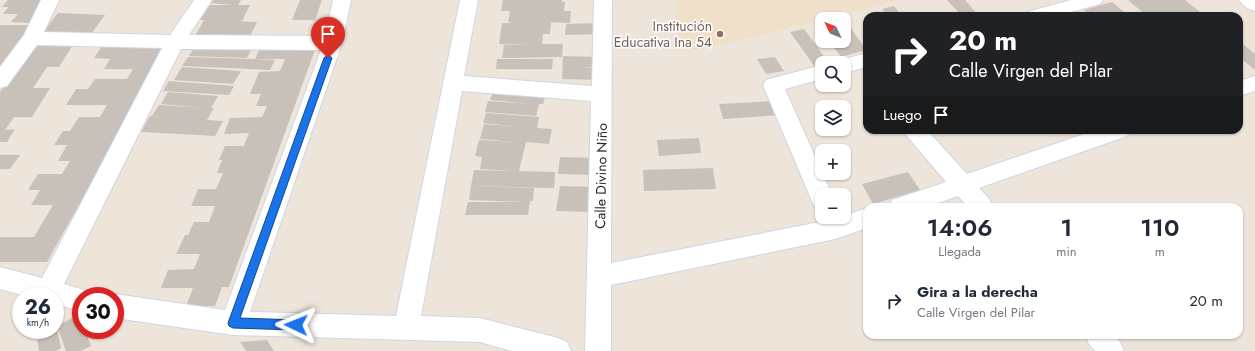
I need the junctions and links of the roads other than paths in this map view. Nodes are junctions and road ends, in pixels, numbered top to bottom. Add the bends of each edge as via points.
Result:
1 (50, 0) edge
2 (203, 0) edge
3 (342, 0) edge
4 (469, 0) edge
5 (604, 0) edge
6 (1094, 0) edge
7 (1248, 0) edge
8 (1255, 5) edge
9 (1048, 12) edge
10 (32, 38) junction
11 (175, 42) junction
12 (333, 43) junction
13 (815, 74) edge
14 (0, 81) edge
15 (453, 83) junction
16 (1255, 83) edge
17 (1243, 88) edge
18 (602, 94) junction
19 (917, 134) edge
20 (1109, 134) edge
21 (962, 185) junction
22 (817, 188) edge
23 (911, 203) edge
24 (978, 203) edge
25 (863, 219) edge
26 (851, 220) edge
27 (829, 224) edge
28 (600, 276) junction
29 (0, 278) edge
30 (33, 287) edge
31 (50, 287) edge
32 (124, 307) edge
33 (233, 323) junction
34 (406, 328) junction
35 (1101, 339) edge
36 (558, 351) edge
37 (598, 351) edge
38 (1111, 351) edge

1 - 10 street
2 - 11 street
3 - 12 street
4 - 15 street
5 - 18 street, Calle Divino Niño
6 - 9 street
7 - 8 street
10 - 11 street
10 - 14 street
11 - 12 street
11 - 31 street
12 - 33 street
13 - 22 street via 772,85
15 - 18 street
15 - 34 street
16 - 17 street
18 - 28 street, Calle Divino Niño
19 - 21 street
20 - 21 street
21 - 23 street
21 - 24 street
25 - 26 street
27 - 28 street
28 - 37 street, Calle Divino Niño
29 - 30 street
32 - 33 street
33 - 34 street
34 - 36 street via 480,330
35 - 38 street

